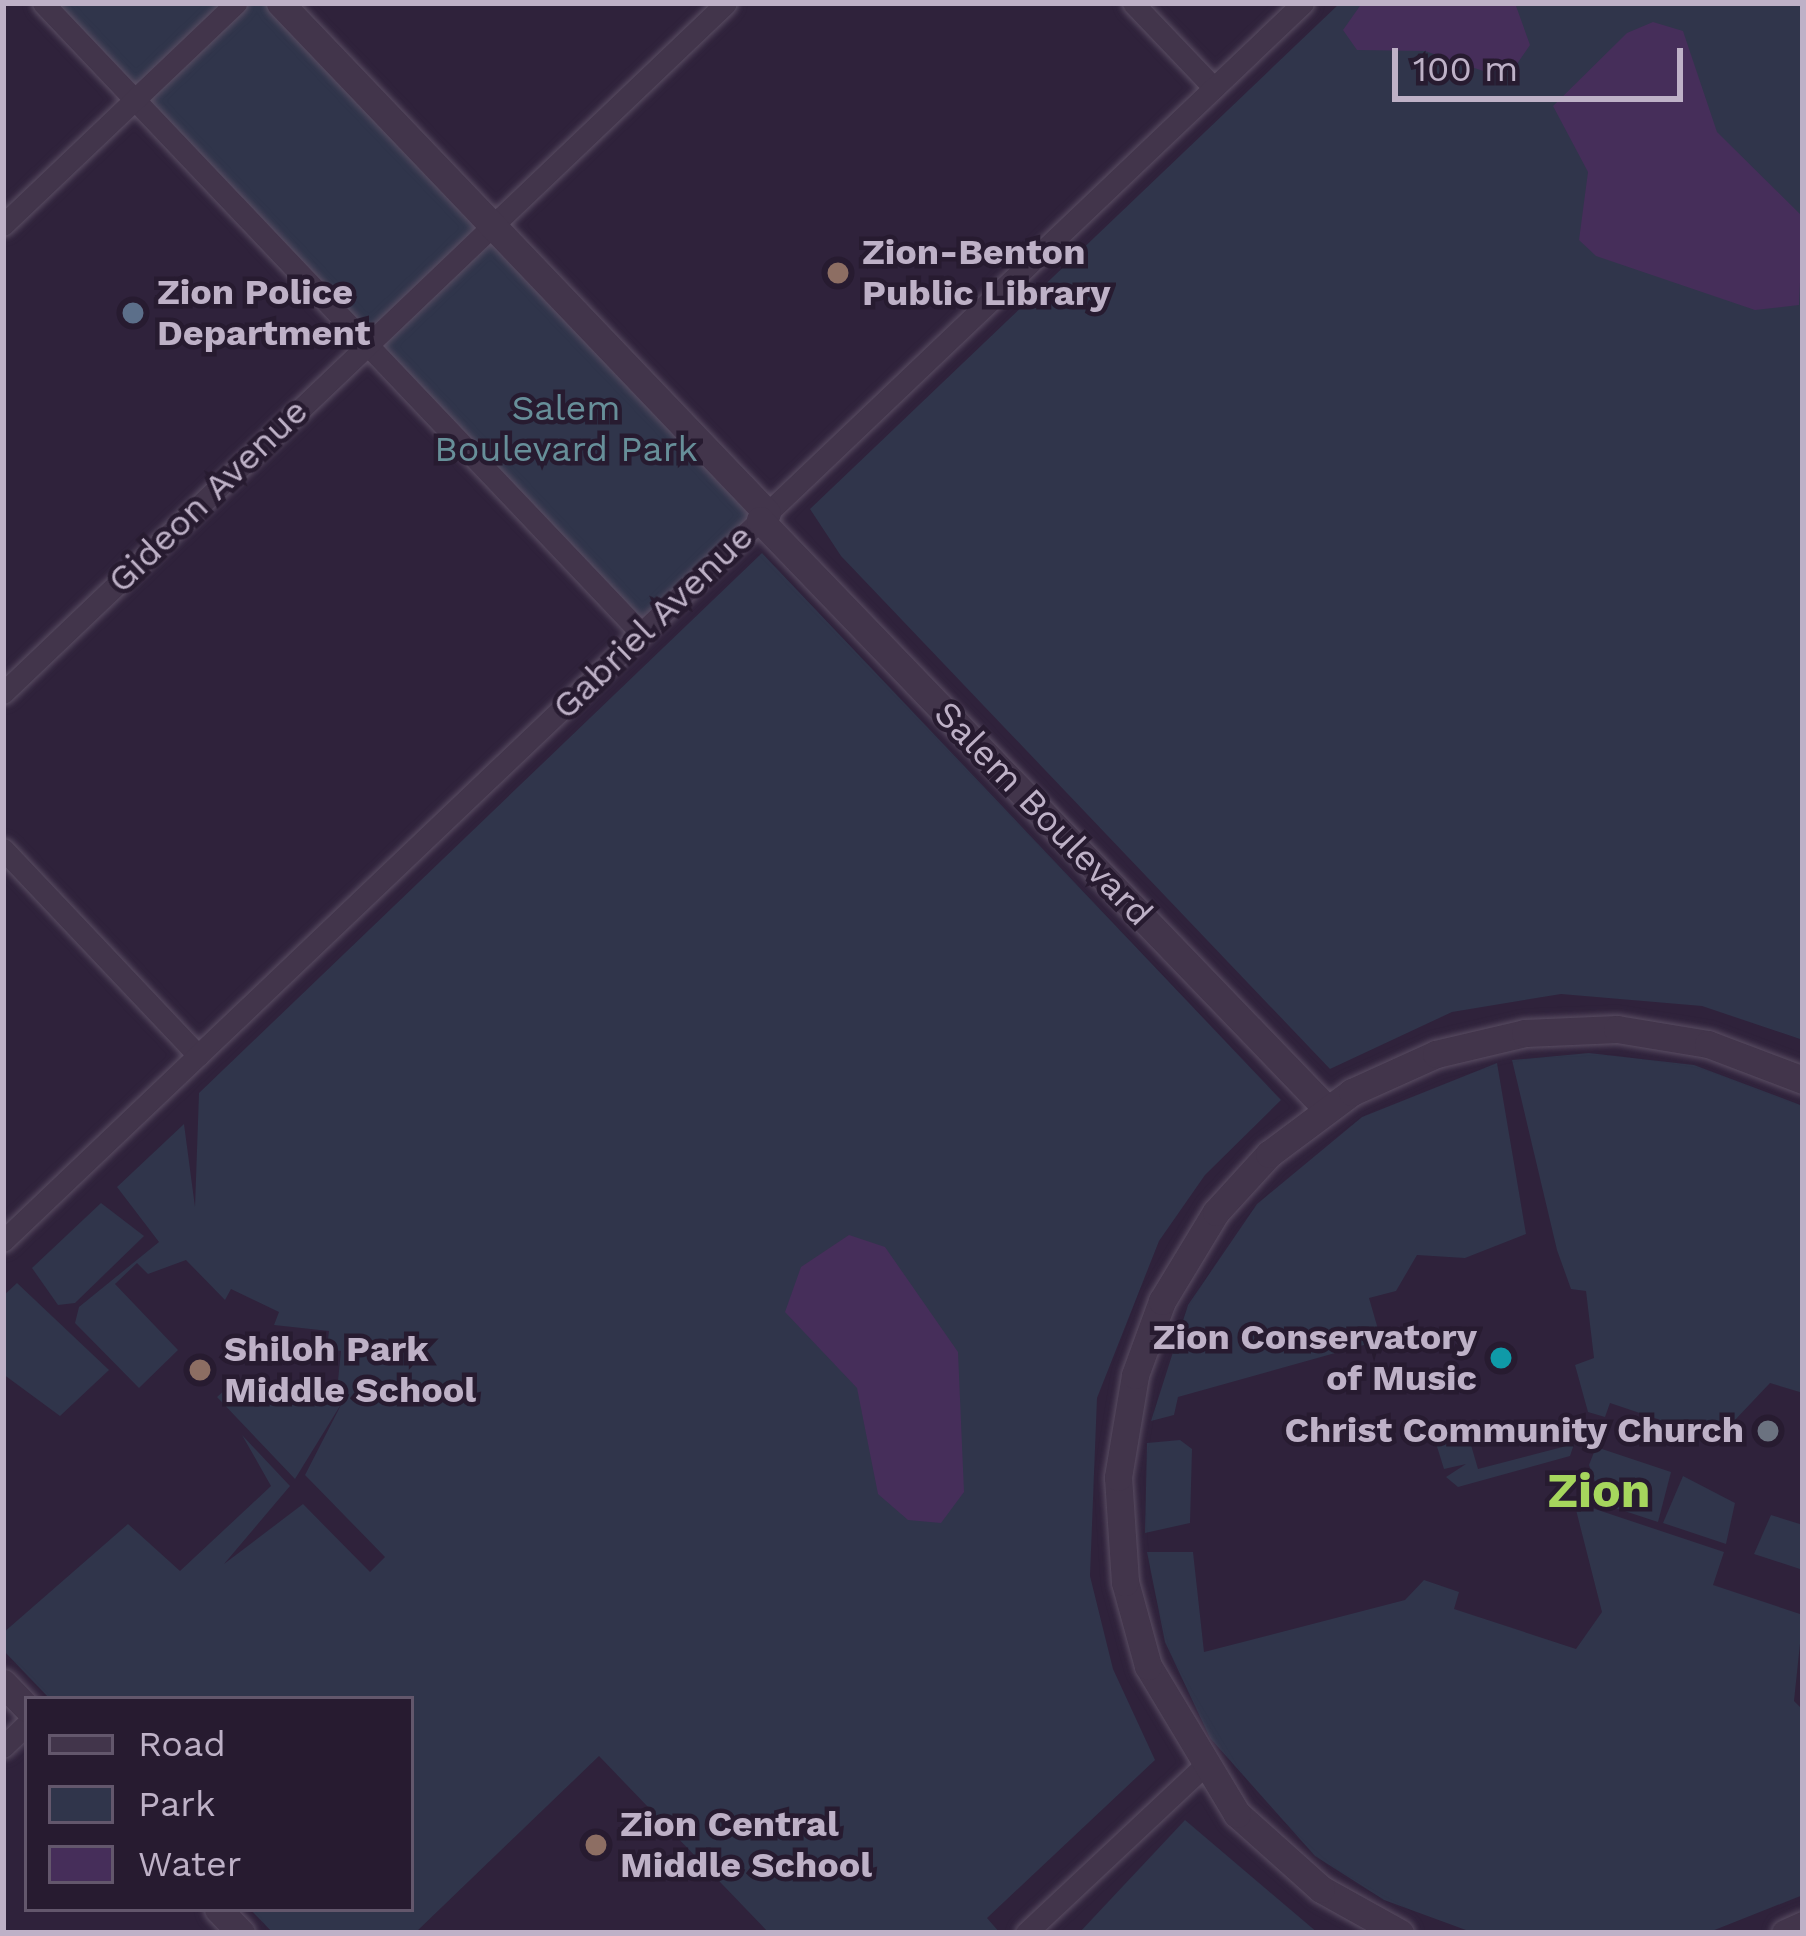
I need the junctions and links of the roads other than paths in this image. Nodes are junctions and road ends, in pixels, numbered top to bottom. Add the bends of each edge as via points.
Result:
1 (43, 3) edge
2 (236, 3) edge
3 (280, 3) edge
4 (726, 3) edge
5 (1133, 3) edge
6 (1303, 3) edge
7 (1214, 88) junction
8 (134, 99) junction
9 (3, 225) edge
10 (492, 225) junction
11 (366, 344) junction
12 (764, 516) junction
13 (641, 633) junction
14 (3, 693) edge
15 (3, 849) edge
16 (198, 1055) junction
17 (1803, 1080) edge
18 (1326, 1108) junction
19 (3, 1241) edge
20 (1202, 1768) junction
21 (1803, 1925) edge
22 (1026, 1933) edge
23 (1400, 1933) edge
24 (1785, 1933) edge

1 - 8 street
2 - 8 street
3 - 10 street, Salem Boulevard
4 - 10 street, Gideon Avenue
5 - 7 street
6 - 7 street, Gabriel Avenue
7 - 12 street, Gabriel Avenue
8 - 9 street
8 - 11 street
10 - 11 street, Gideon Avenue
10 - 12 street, Salem Boulevard
11 - 13 street
11 - 14 street, Gideon Avenue
12 - 13 street, Gabriel Avenue
12 - 18 street, Salem Boulevard
13 - 16 street, Gabriel Avenue
15 - 16 street
16 - 19 street, Gabriel Avenue
17 - 18 street via 1678,1037 1556,1029 1436,1054
18 - 20 street via 1201,1233 1151,1325 1129,1400 1118,1502 1128,1596 1159,1693
20 - 22 street
20 - 23 street via 1299,1872
21 - 24 street

